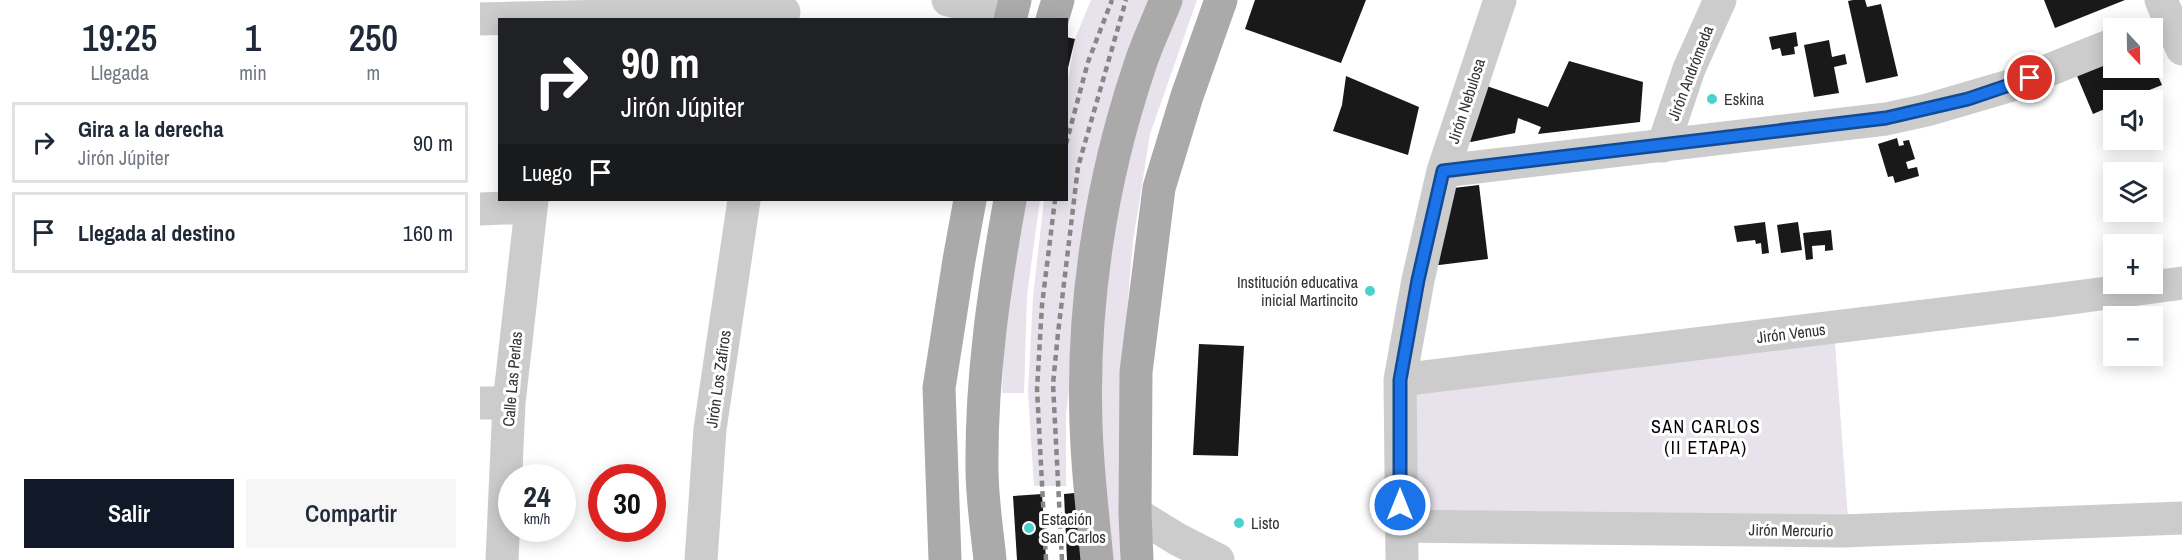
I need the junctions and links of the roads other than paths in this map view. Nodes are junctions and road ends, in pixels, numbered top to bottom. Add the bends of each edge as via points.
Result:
1 (948, 0) edge
2 (1058, 0) edge
3 (1166, 0) edge
4 (1221, 0) edge
5 (1500, 0) edge
6 (1720, 0) edge
7 (784, 10) edge
8 (575, 12) edge
9 (1012, 12) edge
10 (1053, 18) edge
11 (480, 19) edge
12 (2103, 48) edge
13 (1663, 146) junction
14 (1443, 171) junction
15 (744, 201) edge
16 (970, 201) edge
17 (1010, 201) edge
18 (532, 203) edge
19 (480, 209) edge
20 (2182, 283) edge
21 (1400, 380) junction
22 (494, 403) edge
23 (1135, 513) junction
24 (2182, 518) edge
25 (1401, 526) junction
26 (502, 560) edge
27 (701, 560) edge
28 (945, 560) edge
29 (990, 560) edge
30 (1097, 560) edge
31 (1137, 560) edge
32 (1218, 560) edge
33 (1402, 560) edge

1 - 9 street
2 - 10 main road
3 - 30 main road via 1139,68 1099,225 1088,315 1086,423
4 - 23 main road via 1159,188 1136,372
5 - 14 street, Jirón Nebulosa
6 - 13 street, Jirón Andrómeda via 1689,69
7 - 8 street
8 - 11 street
12 - 13 street via 2010,86 1927,110 1846,125
13 - 14 street
14 - 21 street, Jirón Nebulosa
15 - 27 street, Jirón Los Zafiros via 710,429
16 - 28 main road via 939,388
17 - 29 main road via 996,273 987,358 982,470
18 - 19 street
18 - 22 street, Calle Las Perlas
20 - 21 street, Jirón Venus
21 - 25 street, Jirón Nebulosa
22 - 26 street, Calle Las Perlas
23 - 31 main road
23 - 32 street
24 - 25 street, Jirón Mercurio via 1842,531
25 - 33 street, Jirón Nebulosa

